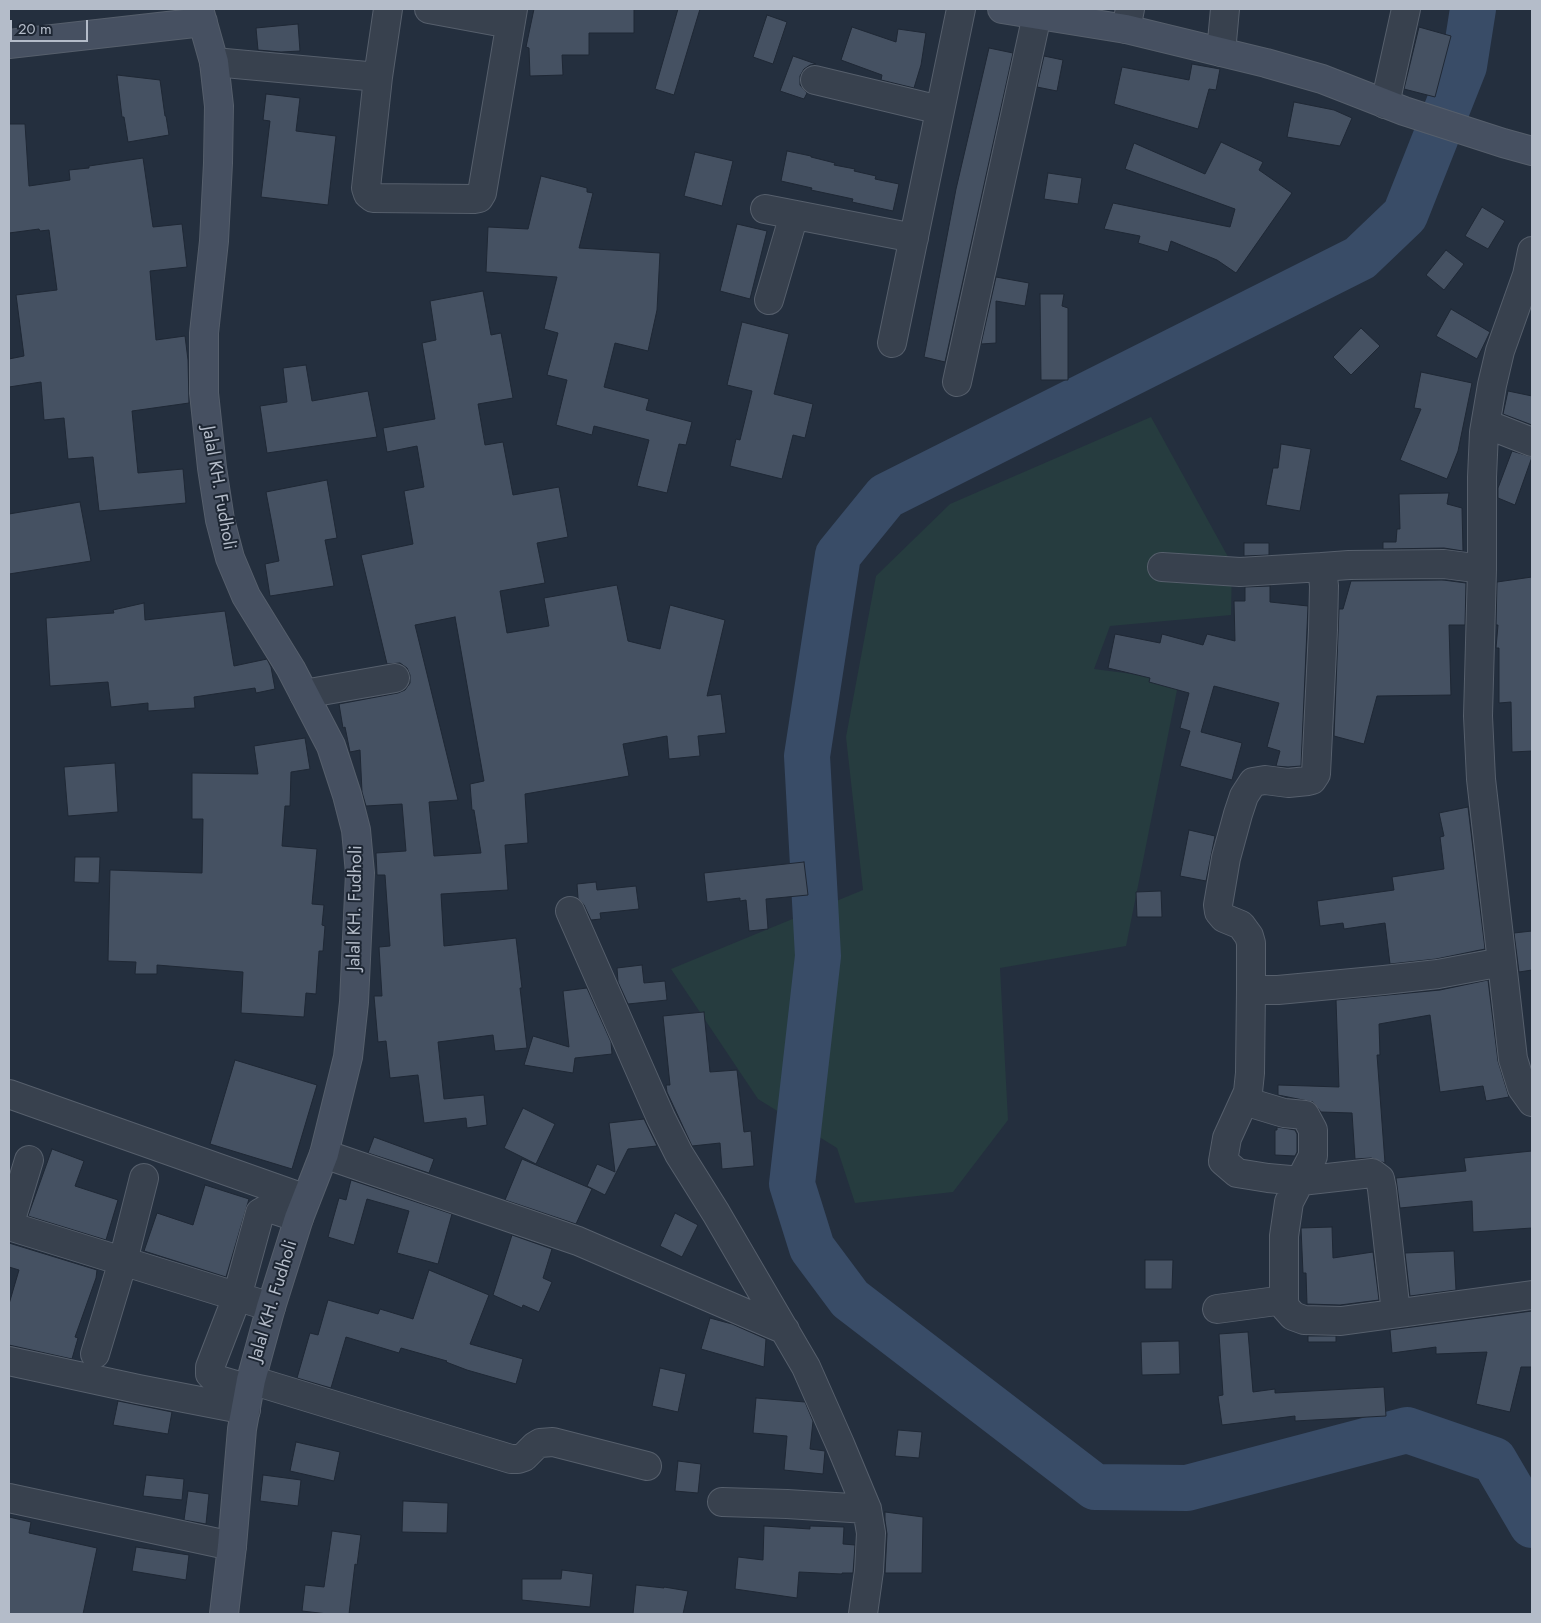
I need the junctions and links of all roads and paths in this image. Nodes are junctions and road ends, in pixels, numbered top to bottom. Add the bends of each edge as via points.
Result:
1 (388, 9) edge
2 (429, 9) edge
3 (960, 9) edge
4 (1002, 9) edge
5 (1225, 9) edge
6 (1406, 9) edge
7 (201, 15) edge
8 (1037, 15) junction
9 (511, 16) edge
10 (1128, 19) edge
11 (9, 44) edge
12 (1221, 52) junction
13 (214, 62) junction
14 (378, 77) junction
15 (815, 80) dead end
16 (1395, 107) junction
17 (940, 110) junction
18 (1532, 151) edge
19 (765, 209) dead end
20 (794, 216) junction
21 (914, 238) junction
22 (1532, 251) edge
23 (769, 300) dead end
24 (892, 343) dead end
25 (957, 382) dead end
26 (1486, 424) junction
27 (1532, 442) edge
28 (1162, 567) dead end
29 (1322, 567) junction
30 (1482, 569) junction
31 (395, 678) dead end
32 (304, 694) junction
33 (570, 911) dead end
34 (1502, 962) junction
35 (1252, 990) junction
36 (9, 1094) edge
37 (1244, 1101) junction
38 (1532, 1102) edge
39 (324, 1154) junction
40 (29, 1160) dead end
41 (144, 1178) dead end
42 (1301, 1181) junction
43 (302, 1209) junction
44 (9, 1226) edge
45 (123, 1261) junction
46 (1532, 1295) edge
47 (236, 1297) junction
48 (1284, 1300) junction
49 (271, 1307) junction
50 (1217, 1309) dead end
51 (1396, 1313) junction
52 (785, 1330) junction
53 (94, 1354) dead end
54 (9, 1361) edge
55 (249, 1393) junction
56 (647, 1466) dead end
57 (9, 1498) edge
58 (722, 1502) dead end
59 (867, 1509) junction
60 (232, 1546) junction
61 (224, 1614) edge
62 (864, 1614) edge

1 - 14 street
2 - 9 street
3 - 17 street
4 - 8 main road
5 - 12 street
6 - 16 street
7 - 11 main road
7 - 13 main road, Jalal KH. Fudholi
8 - 10 main road
8 - 25 street
9 - 14 street via 479,198 373,198 368,194 366,188
10 - 12 main road
12 - 16 main road via 1322,79
13 - 14 street
13 - 32 main road, Jalal KH. Fudholi via 218,163 204,333 204,392 212,468 230,558 246,596
15 - 17 street
16 - 18 main road
17 - 21 street
19 - 20 street
20 - 21 street
20 - 23 street
21 - 24 street
22 - 26 street via 1527,275 1500,351
26 - 27 street
26 - 30 street via 1482,476
28 - 29 street via 1240,572
29 - 30 street via 1444,564
29 - 35 street via 1323,630 1316,774 1308,781 1253,782 1244,796 1226,858 1218,905 1224,918 1241,925 1249,936
30 - 34 street via 1478,716 1481,779
31 - 32 street
32 - 39 main road, Jalal KH. Fudholi via 331,746 347,794 356,830 360,873 348,1057
33 - 52 street via 679,1154
34 - 35 street via 1438,974
34 - 38 street via 1513,1059 1522,1088
35 - 37 street via 1250,1073
36 - 43 street
37 - 42 street via 1308,1118 1313,1156
37 - 42 street via 1227,1138 1223,1161 1237,1173
39 - 43 main road, Jalal KH. Fudholi
39 - 52 street via 578,1241
40 - 44 street
41 - 45 street
42 - 48 street via 1289,1202 1284,1236
42 - 51 street via 1372,1173 1380,1179
43 - 47 street via 267,1209 260,1213
43 - 49 main road, Jalal KH. Fudholi
44 - 45 street
45 - 47 street
45 - 53 street
46 - 51 street
47 - 49 street
47 - 55 street via 210,1374
48 - 50 street
48 - 51 street via 1285,1307 1304,1320 1341,1321
49 - 55 main road, Jalal KH. Fudholi
52 - 59 street via 810,1376
54 - 55 street via 138,1389
55 - 56 street via 511,1459 524,1457 540,1443 553,1442
55 - 60 main road, Jalal KH. Fudholi via 242,1429
57 - 60 street
58 - 59 street
59 - 62 street via 871,1533
60 - 61 main road, Jalal KH. Fudholi

